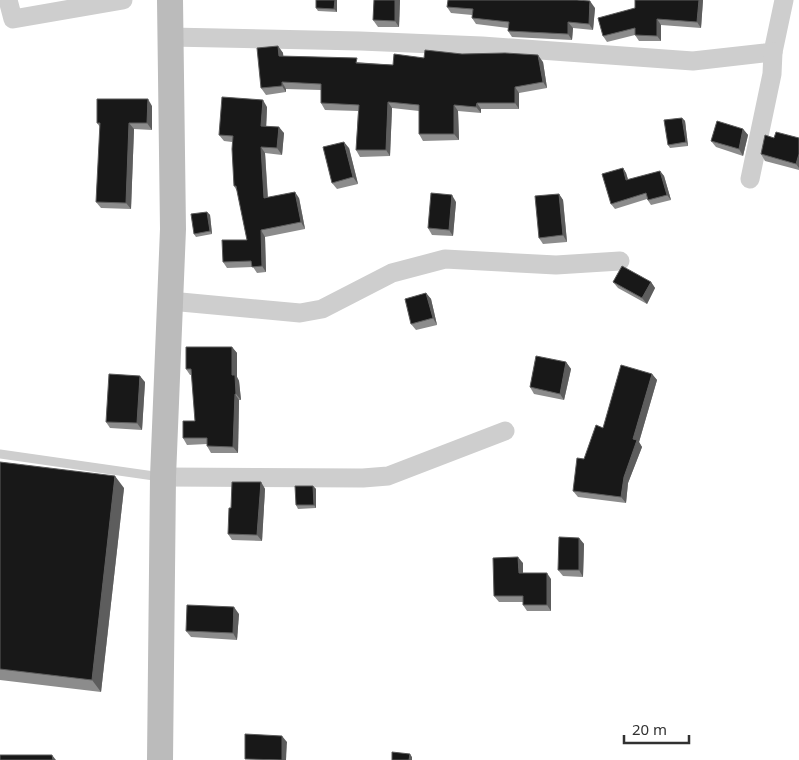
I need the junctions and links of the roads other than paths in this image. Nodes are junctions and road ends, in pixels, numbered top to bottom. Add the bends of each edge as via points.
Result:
1 (8, 0) edge
2 (123, 0) edge
3 (170, 0) edge
4 (784, 0) edge
5 (170, 37) junction
6 (773, 52) junction
7 (750, 179) dead end
8 (620, 261) dead end
9 (170, 301) junction
10 (505, 431) dead end
11 (0, 454) edge
12 (163, 477) junction
13 (160, 760) edge

1 - 2 street via 14,19
3 - 5 street
4 - 6 street
5 - 6 street via 482,46 693,61
5 - 9 street via 173,229
6 - 7 street via 772,74
8 - 9 street via 556,264 445,259 392,273 322,309 300,313
9 - 12 street
10 - 12 street via 388,476
11 - 12 lane
12 - 13 street

